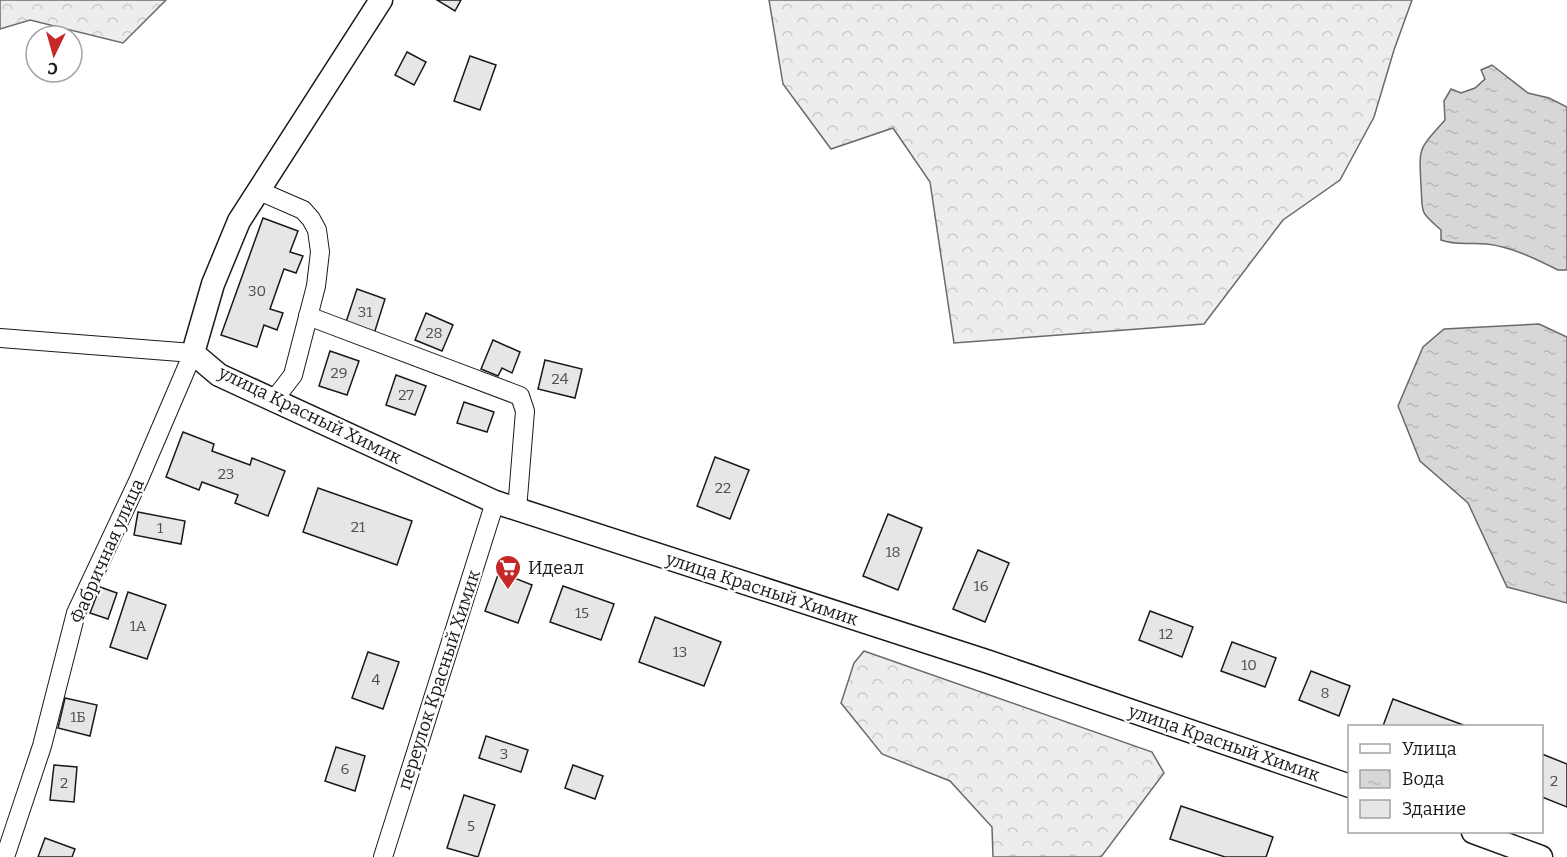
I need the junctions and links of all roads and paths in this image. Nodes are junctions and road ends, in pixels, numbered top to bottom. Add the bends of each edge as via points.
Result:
1 (381, 0) edge
2 (257, 189) junction
3 (308, 316) junction
4 (0, 338) edge
5 (193, 353) junction
6 (273, 401) junction
7 (495, 502) junction
8 (517, 510) junction
9 (1348, 785) edge
10 (1478, 833) edge
11 (5, 857) edge
12 (383, 857) edge
13 (1541, 857) edge

1 - 2 street
2 - 3 street via 303,210 317,230 320,252
2 - 5 street via 238,221 213,284
3 - 6 street via 293,375
3 - 8 street via 516,393 525,411
4 - 5 street
5 - 6 street, улица Красный Химик via 219,375
5 - 11 street, Фабричная улица via 76,613 42,746
6 - 7 street, улица Красный Химик
7 - 8 street, улица Красный Химик
7 - 12 street, переулок Красный Химик
8 - 9 street, улица Красный Химик via 989,662
10 - 13 street

